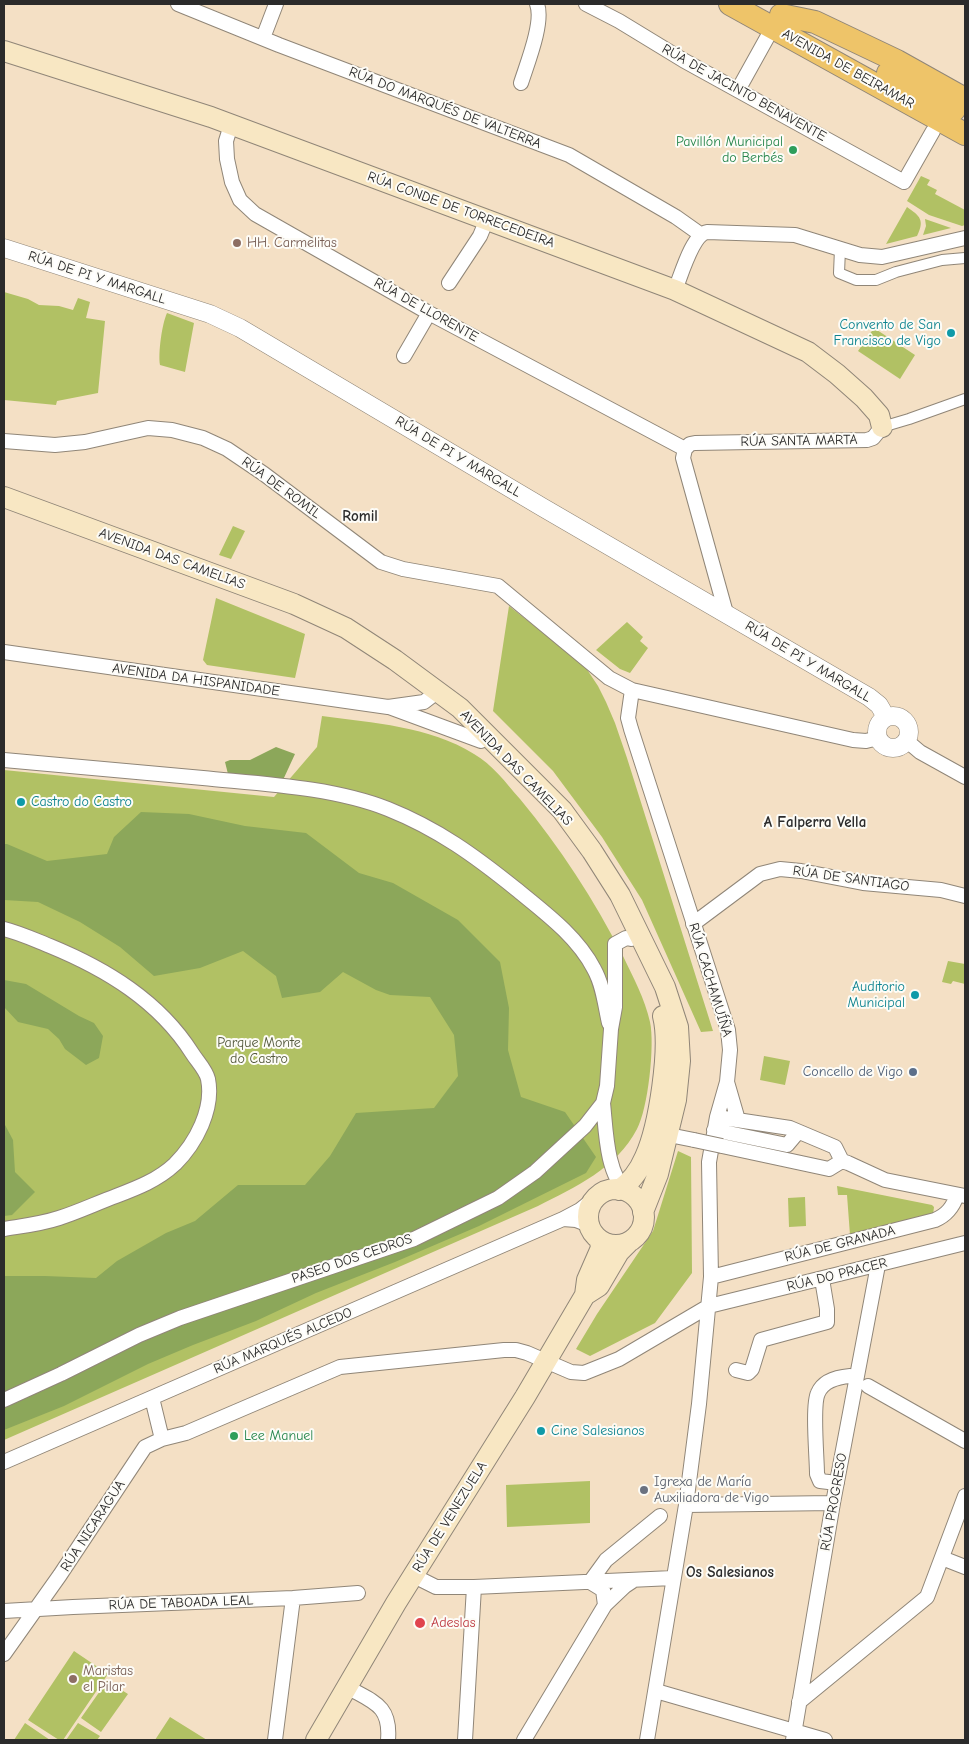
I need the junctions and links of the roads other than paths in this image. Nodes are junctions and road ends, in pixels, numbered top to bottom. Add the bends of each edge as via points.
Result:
1 (178, 4) edge
2 (276, 4) edge
3 (537, 4) edge
4 (586, 4) edge
5 (730, 4) edge
6 (761, 4) edge
7 (777, 20) junction
8 (263, 38) junction
9 (4, 51) edge
10 (521, 83) dead end
11 (738, 90) junction
12 (965, 100) edge
13 (965, 117) edge
14 (231, 125) junction
15 (933, 130) junction
16 (965, 134) edge
17 (965, 149) edge
18 (487, 219) junction
19 (700, 234) junction
20 (965, 238) edge
21 (4, 248) edge
22 (840, 249) junction
23 (965, 258) edge
24 (449, 283) dead end
25 (675, 290) junction
26 (429, 314) junction
27 (404, 356) dead end
28 (965, 399) edge
29 (882, 427) junction
30 (4, 441) edge
31 (685, 448) junction
32 (4, 497) edge
33 (726, 613) junction
34 (4, 652) edge
35 (632, 690) junction
36 (437, 692) junction
37 (388, 707) junction
38 (886, 717) junction
39 (878, 738) junction
40 (482, 741) junction
41 (907, 741) junction
42 (4, 760) edge
43 (965, 777) edge
44 (965, 896) edge
45 (693, 924) junction
46 (4, 929) edge
47 (631, 939) junction
48 (611, 1029) junction
49 (727, 1082) junction
50 (603, 1103) junction
51 (738, 1120) junction
52 (715, 1123) junction
53 (798, 1132) junction
54 (669, 1135) junction
55 (842, 1162) junction
56 (623, 1190) junction
57 (961, 1196) edge
58 (595, 1198) junction
59 (643, 1212) junction
60 (563, 1219) junction
61 (4, 1230) edge
62 (595, 1233) junction
63 (629, 1242) junction
64 (965, 1243) edge
65 (878, 1265) junction
66 (712, 1277) junction
67 (823, 1286) dead end
68 (585, 1295) junction
69 (709, 1306) junction
70 (547, 1361) junction
71 (736, 1370) dead end
72 (850, 1376) dead end
73 (868, 1386) dead end
74 (152, 1398) junction
75 (4, 1400) edge
76 (162, 1439) junction
77 (965, 1441) edge
78 (4, 1462) edge
79 (820, 1481) junction
80 (837, 1483) junction
81 (965, 1496) edge
82 (813, 1503) junction
83 (833, 1503) junction
84 (686, 1505) junction
85 (660, 1516) dead end
86 (942, 1558) junction
87 (965, 1567) edge
88 (414, 1576) junction
89 (673, 1578) junction
90 (634, 1580) junction
91 (590, 1582) junction
92 (474, 1587) junction
93 (358, 1593) dead end
94 (293, 1598) junction
95 (605, 1605) junction
96 (38, 1608) junction
97 (4, 1611) edge
98 (4, 1654) edge
99 (346, 1687) junction
100 (656, 1690) junction
101 (799, 1702) junction
102 (794, 1736) edge
103 (275, 1740) edge
104 (316, 1740) edge
105 (388, 1740) edge
106 (465, 1740) edge
107 (524, 1740) edge
108 (647, 1740) edge
109 (825, 1740) edge

1 - 8 street, RÚA DO MARQUÉS DE VALTERRA
2 - 8 street
3 - 10 street via 540,10 533,47
4 - 11 street, RÚA DE JACINTO BENAVENTE
5 - 7 main road, AVENIDA DE BEIRAMAR
6 - 7 main road, AVENIDA DE BEIRAMAR
7 - 11 street
7 - 12 main road via 815,22 897,61
7 - 13 main road, AVENIDA DE BEIRAMAR
7 - 15 main road via 784,45
7 - 16 main road, AVENIDA DE BEIRAMAR
8 - 19 street, RÚA DO MARQUÉS DE VALTERRA via 569,155
9 - 14 main road, RÚA CONDE DE TORRECEDEIRA
11 - 15 street, RÚA DE JACINTO BENAVENTE via 904,182
14 - 18 main road, RÚA CONDE DE TORRECEDEIRA
14 - 26 street, RÚA DE LLORENTE via 226,140 227,159 240,200 255,214
15 - 17 main road
18 - 24 street via 480,236
18 - 25 main road, RÚA CONDE DE TORRECEDEIRA
19 - 22 street via 714,231 795,235
19 - 25 street
20 - 22 street via 882,256 860,255
21 - 33 street, RÚA DE PI Y MARGALL via 210,314 240,328
22 - 23 street via 839,273 856,280 876,280 942,260
25 - 29 main road, RÚA CONDE DE TORRECEDEIRA via 808,352 864,398 880,415
26 - 27 street
26 - 31 street, RÚA DE LLORENTE
28 - 29 street, RÚA SANTA MARTA
29 - 31 street, RÚA SANTA MARTA via 874,438 867,440 694,443
30 - 35 street, RÚA DE ROMIL via 55,445 148,428 202,438 227,449 264,474 381,562 498,586 610,678
31 - 33 street via 683,458
32 - 36 main road, AVENIDA DAS CAMELIAS via 294,604 346,628
33 - 38 street, RÚA DE PI Y MARGALL via 869,697 879,704
34 - 37 street, AVENIDA DA HISPANIDADE
35 - 39 street, RÚA DE ROMIL via 853,740
35 - 45 street, RÚA CACHAMUÍÑA via 628,718
36 - 37 street, AVENIDA DA HISPANIDADE via 424,702
36 - 40 main road, AVENIDA DAS CAMELIAS via 447,712
36 - 54 main road, AVENIDA DAS CAMELIAS via 460,708 562,810 620,895 665,986 678,1027 679,1080
37 - 40 street, AVENIDA DA HISPANIDADE
38 - 39 street via 879,724
38 - 41 street via 896,716 905,721 909,730
39 - 41 street via 885,746 894,748
40 - 47 main road, AVENIDA DAS CAMELIAS via 549,810 580,852
41 - 43 street
42 - 48 street via 286,787 340,795 386,808 448,838 495,872 570,936 595,970
44 - 45 street, RÚA DE SANTIAGO via 780,869 760,874
45 - 49 street, RÚA CACHAMUÍÑA via 728,1030
46 - 61 street via 90,964 119,981 165,1017 207,1076 209,1104 192,1143 175,1164 150,1183 59,1218
47 - 48 street via 615,944 615,1007
47 - 56 main road, AVENIDA DAS CAMELIAS via 661,1008 666,1051 651,1141 646,1157
48 - 50 street, PASEO DOS CEDROS
49 - 51 street
49 - 52 street, RÚA CACHAMUÍÑA
50 - 56 street via 606,1138 614,1171
50 - 75 street, PASEO DOS CEDROS via 564,1146 498,1198 414,1239 240,1296 139,1334
51 - 52 street
51 - 53 street
52 - 53 street via 787,1145
52 - 66 street, RÚA CACHAMUÍÑA via 710,1162
53 - 55 street via 835,1147
54 - 55 street, bridge via 829,1169
54 - 59 main road, AVENIDA DAS CAMELIAS
55 - 57 street via 885,1180
56 - 58 main road via 606,1191
56 - 59 main road via 634,1197
57 - 66 street, RÚA DE GRANADA via 946,1214 935,1220
58 - 60 street, RÚA MARQUÉS ALCEDO
58 - 62 main road via 589,1211
59 - 63 main road via 641,1229
60 - 62 street via 576,1220
60 - 74 street, RÚA MARQUÉS ALCEDO
62 - 63 main road via 615,1245
62 - 68 main road, RÚA DE VENEZUELA via 601,1248 587,1280
63 - 68 main road, RÚA DE VENEZUELA via 619,1252 599,1286
64 - 65 street, RÚA DO PRACER
65 - 69 street, RÚA DO PRACER
65 - 80 street, RÚA PROGRESO
66 - 69 street, RÚA CACHAMUÍÑA
67 - 71 street via 826,1322 761,1340 752,1369 748,1372
68 - 70 main road, RÚA DE VENEZUELA
69 - 70 street, RÚA DO PRACER via 620,1359 584,1373 570,1372
69 - 84 street, RÚA CACHAMUÍÑA
70 - 76 street, RÚA NICARAGUA via 516,1350 504,1350 340,1367 186,1433
70 - 88 main road, RÚA DE VENEZUELA
72 - 79 street via 832,1380 817,1393 817,1474
73 - 77 street
74 - 76 street
74 - 78 street, RÚA MARQUÉS ALCEDO
76 - 96 street, RÚA NICARAGUA via 145,1447
79 - 80 street
79 - 82 street via 818,1496
80 - 83 street, RÚA PROGRESO
81 - 86 street
82 - 83 street
82 - 84 street
83 - 101 street, RÚA PROGRESO
84 - 89 street, RÚA CACHAMUÍÑA
85 - 91 street via 606,1560
86 - 87 street
86 - 101 street via 927,1597
88 - 92 street via 436,1587
88 - 99 main road, RÚA DE VENEZUELA
89 - 90 street
89 - 100 street, RÚA CACHAMUÍÑA
90 - 91 street
90 - 95 street
91 - 92 street
91 - 95 street via 603,1590
92 - 106 street
93 - 94 street, RÚA DE TABOADA LEAL
94 - 96 street, RÚA DE TABOADA LEAL
94 - 103 street
95 - 107 street
96 - 97 street, RÚA DE TABOADA LEAL
96 - 98 street, RÚA NICARAGUA
99 - 104 main road, RÚA DE VENEZUELA
99 - 105 street via 380,1707 386,1716
100 - 102 street
100 - 108 street, RÚA CACHAMUÍÑA
101 - 102 street, RÚA PROGRESO
102 - 109 street

